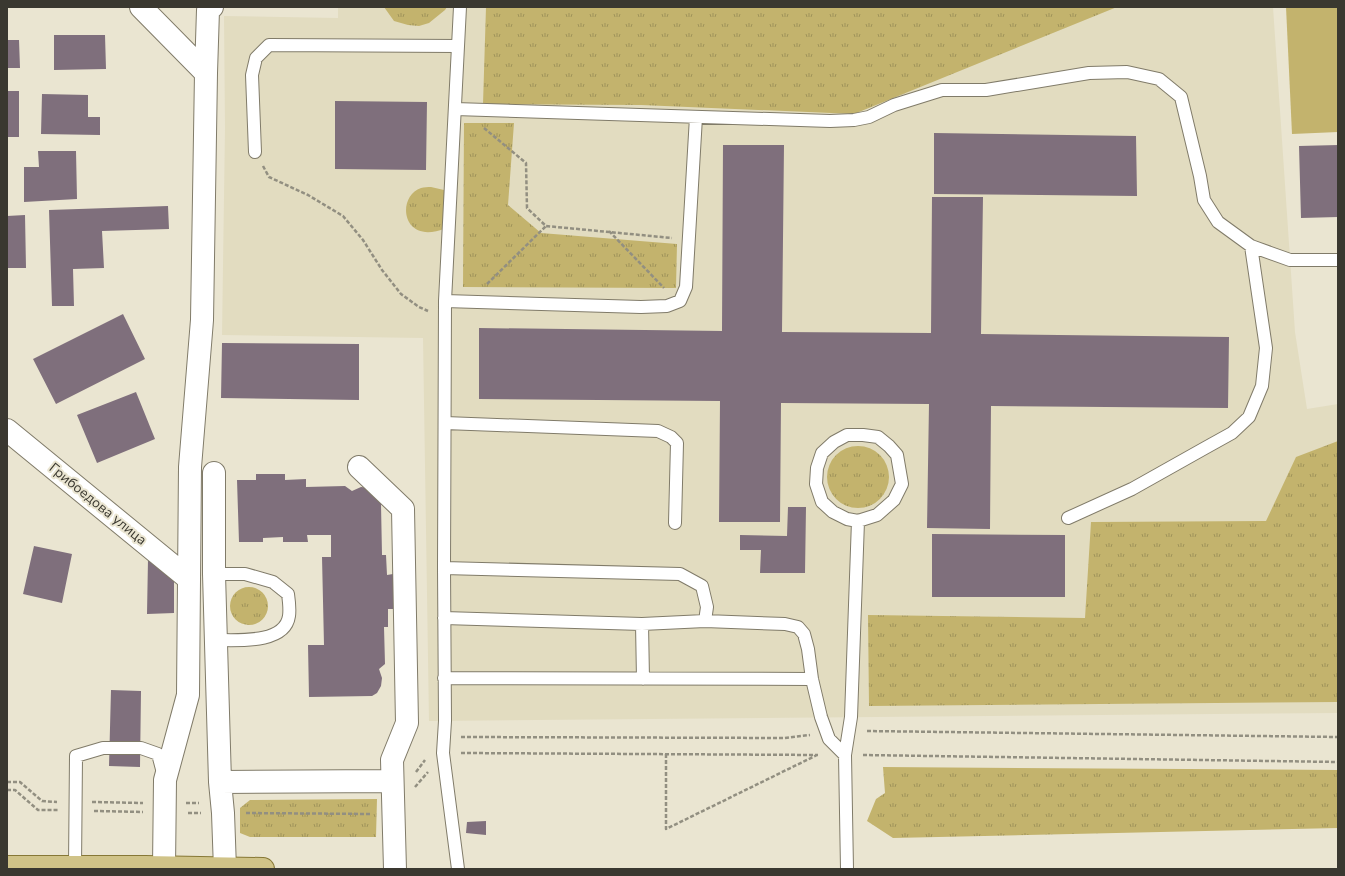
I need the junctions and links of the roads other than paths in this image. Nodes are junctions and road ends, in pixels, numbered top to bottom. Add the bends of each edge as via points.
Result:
1 (141, 7) edge
2 (212, 7) edge
3 (460, 7) edge
4 (458, 46) junction
5 (206, 73) junction
6 (455, 109) junction
7 (696, 117) junction
8 (255, 152) road end
9 (1251, 246) junction
10 (1338, 260) edge
11 (445, 301) junction
12 (444, 423) junction
13 (7, 430) edge
14 (359, 467) dead end
15 (214, 473) dead end
16 (1068, 518) dead end
17 (858, 521) junction
18 (675, 524) dead end
19 (444, 568) junction
20 (214, 574) junction
21 (188, 579) junction
22 (444, 618) junction
23 (705, 621) junction
24 (642, 624) junction
25 (216, 640) junction
26 (444, 678) junction
27 (643, 679) junction
28 (812, 679) junction
29 (845, 755) junction
30 (165, 780) junction
31 (393, 791) junction
32 (221, 793) junction
33 (7, 867) edge
34 (75, 867) junction
35 (151, 868) edge
36 (225, 869) edge
37 (263, 869) edge
38 (395, 869) edge
39 (458, 869) edge
40 (847, 869) edge

1 - 5 street
2 - 5 street via 208,10
3 - 4 lane
4 - 6 lane
4 - 8 lane via 269,45 256,58 252,75
5 - 21 street via 202,320 190,467
6 - 7 lane
6 - 11 lane
7 - 9 lane via 854,120 869,117 894,105 942,90 986,90 1089,73 1127,72 1159,79 1181,97 1204,200 1218,222
7 - 11 lane via 686,287 680,300 667,306 641,307
9 - 10 lane via 1290,260
9 - 16 lane via 1266,348 1262,386 1249,417 1232,433 1206,448 1132,489
11 - 12 lane
12 - 18 lane via 658,431 671,437 677,444
12 - 19 lane
13 - 21 street, Грибоедова улица
14 - 31 street via 403,509 407,723 392,760
15 - 20 street
17 - 17 lane via 846,519 833,512 822,502 816,484 817,468 822,453 847,435 878,437 897,456 902,484 894,500 877,515
17 - 29 lane via 850,717
19 - 22 lane
19 - 23 lane via 680,574 702,586 707,607
20 - 25 street
20 - 25 lane via 245,574 273,582 288,594 289,616 283,630 269,637
21 - 30 street via 188,695
22 - 24 lane
22 - 26 lane
23 - 24 lane
23 - 28 lane via 785,624 798,627 804,634
24 - 27 lane
25 - 32 street
26 - 27 lane
26 - 39 lane via 444,753
27 - 28 lane
28 - 29 lane via 829,739
29 - 40 lane
30 - 34 lane via 158,754 141,748 103,748 76,756
30 - 35 street via 165,804
31 - 32 street
31 - 38 street
32 - 36 street
33 - 34 main road
34 - 35 main road
35 - 36 main road
36 - 37 main road

